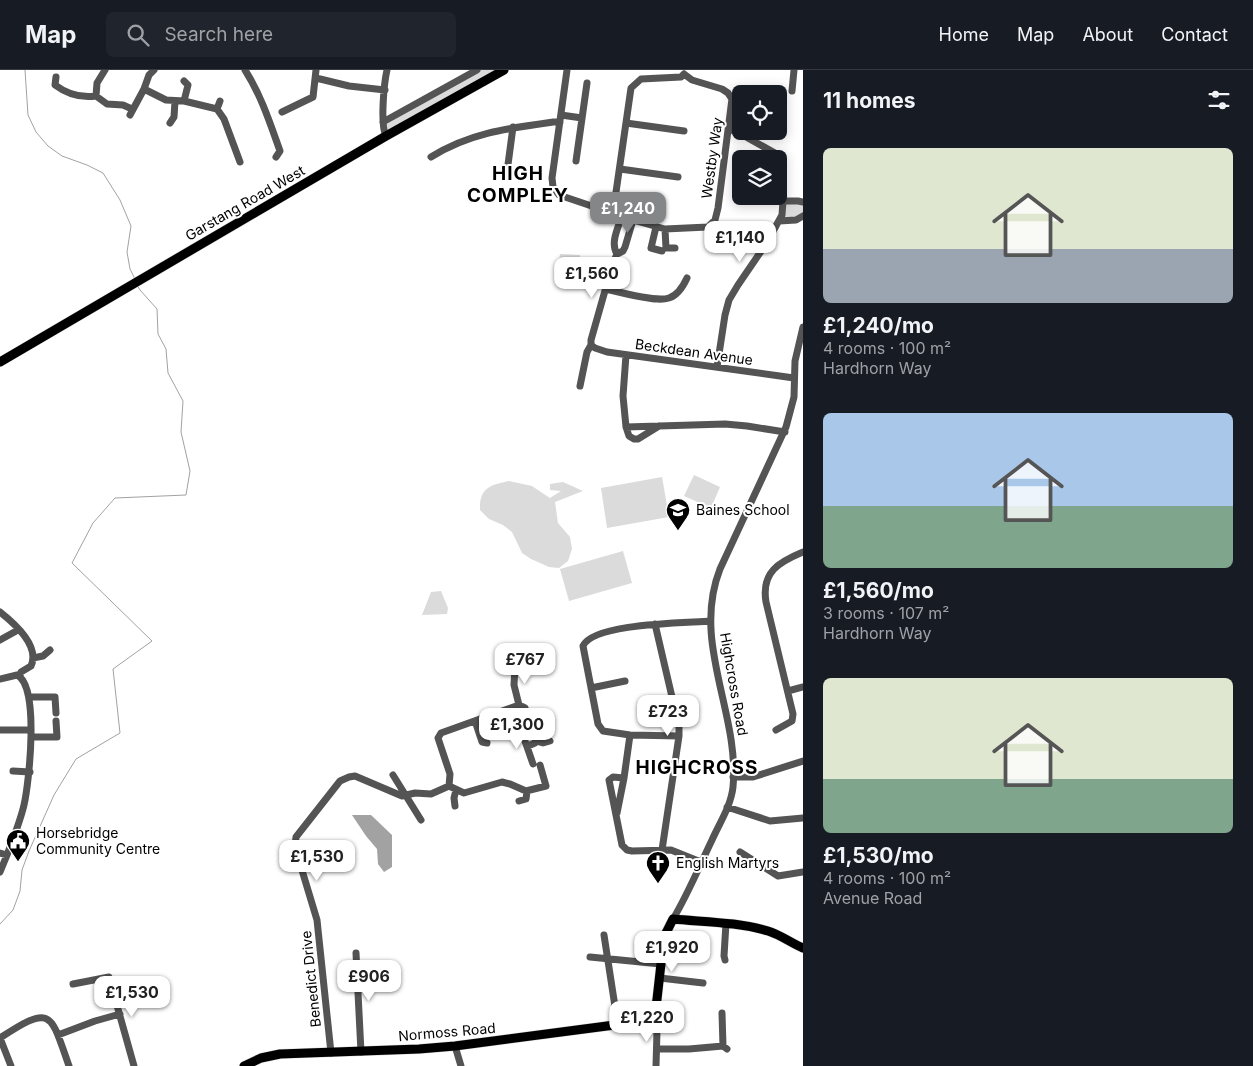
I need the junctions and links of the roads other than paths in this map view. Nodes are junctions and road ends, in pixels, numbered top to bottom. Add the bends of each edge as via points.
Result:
1 (105, 70) edge
2 (154, 70) edge
3 (245, 70) edge
4 (387, 70) edge
5 (477, 70) edge
6 (504, 70) edge
7 (566, 70) edge
8 (794, 70) edge
9 (685, 72) edge
10 (316, 74) edge
11 (54, 83) dead end
12 (188, 83) dead end
13 (588, 87) dead end
14 (144, 89) junction
15 (385, 90) junction
16 (792, 91) dead end
17 (96, 96) junction
18 (184, 101) junction
19 (176, 102) junction
20 (220, 102) dead end
21 (216, 109) junction
22 (268, 118) junction
23 (582, 118) junction
24 (560, 119) junction
25 (174, 120) dead end
26 (383, 122) junction
27 (626, 123) junction
28 (513, 127) junction
29 (729, 129) junction
30 (684, 131) dead end
31 (386, 136) junction
32 (770, 150) edge
33 (280, 152) dead end
34 (431, 157) dead end
35 (578, 158) dead end
36 (240, 162) dead end
37 (620, 169) junction
38 (508, 172) dead end
39 (678, 177) dead end
40 (787, 201) edge
41 (803, 202) edge
42 (783, 205) edge
43 (613, 213) junction
44 (622, 216) junction
45 (803, 216) edge
46 (633, 220) junction
47 (779, 221) junction
48 (656, 227) junction
49 (665, 229) junction
50 (675, 248) dead end
51 (662, 252) dead end
52 (617, 254) junction
53 (687, 278) dead end
54 (606, 290) junction
55 (803, 327) edge
56 (592, 345) junction
57 (626, 355) junction
58 (0, 362) edge
59 (717, 367) junction
60 (794, 378) junction
61 (580, 386) dead end
62 (660, 426) junction
63 (626, 427) junction
64 (785, 432) junction
65 (803, 552) edge
66 (0, 612) edge
67 (710, 621) junction
68 (656, 624) junction
69 (18, 630) junction
70 (0, 640) edge
71 (50, 650) dead end
72 (33, 658) junction
73 (512, 669) dead end
74 (20, 676) junction
75 (4, 678) edge
76 (625, 682) dead end
77 (803, 687) edge
78 (591, 688) junction
79 (788, 691) junction
80 (29, 697) junction
81 (519, 705) junction
82 (56, 713) dead end
83 (56, 721) dead end
84 (475, 721) junction
85 (520, 728) dead end
86 (0, 730) edge
87 (776, 730) dead end
88 (30, 734) junction
89 (630, 735) junction
90 (679, 736) junction
91 (536, 741) junction
92 (550, 741) dead end
93 (482, 744) dead end
94 (528, 746) junction
95 (803, 762) edge
96 (13, 771) dead end
97 (30, 772) junction
98 (393, 775) dead end
99 (733, 777) junction
100 (624, 778) junction
101 (452, 788) junction
102 (527, 791) junction
103 (406, 796) junction
104 (519, 801) dead end
105 (455, 806) dead end
106 (727, 808) junction
107 (617, 813) junction
108 (803, 818) edge
109 (421, 820) dead end
110 (662, 850) junction
111 (740, 852) dead end
112 (3, 854) edge
113 (702, 862) junction
114 (0, 872) edge
115 (803, 872) edge
116 (673, 919) junction
117 (726, 923) junction
118 (604, 935) dead end
119 (803, 948) edge
120 (356, 953) dead end
121 (590, 957) dead end
122 (607, 958) junction
123 (725, 960) dead end
124 (661, 964) junction
125 (660, 978) junction
126 (704, 983) dead end
127 (72, 984) dead end
128 (722, 1013) dead end
129 (120, 1014) junction
130 (652, 1016) junction
131 (618, 1026) junction
132 (58, 1035) junction
133 (0, 1038) edge
134 (454, 1046) junction
135 (658, 1049) junction
136 (360, 1052) junction
137 (331, 1053) junction
138 (11, 1066) edge
139 (69, 1066) edge
140 (134, 1066) edge
141 (244, 1066) edge
142 (461, 1066) edge
143 (656, 1066) edge

1 - 17 street via 97,83
2 - 14 street
3 - 22 street
4 - 15 street
5 - 26 street
6 - 31 main road, Garstang Road West
7 - 24 street, Westby Way
8 - 16 street
9 - 27 street via 681,77 636,82 631,88
9 - 29 street, Westby Way via 692,80 728,93 732,99
10 - 15 street via 350,86
10 - 22 street via 313,97
11 - 17 street via 80,96
12 - 18 street
13 - 23 street
14 - 17 street via 131,112 123,106 107,104
14 - 19 street
15 - 26 street
18 - 19 street
18 - 21 street
19 - 25 street
20 - 21 street
21 - 36 street via 224,119
22 - 33 street
23 - 24 street
23 - 35 street
24 - 28 street
24 - 43 street, Westby Way via 552,180 554,190 559,196
26 - 31 street
27 - 30 street
27 - 37 street
28 - 34 street via 477,135
28 - 38 street
29 - 32 street
29 - 49 street, Westby Way via 715,220 704,228
31 - 58 main road, Garstang Road West
37 - 39 street
37 - 43 street
40 - 41 street
42 - 47 street
43 - 44 street, Westby Way
44 - 46 street, Westby Way
44 - 52 street via 614,243
45 - 47 street
46 - 48 street, Westby Way
46 - 52 street via 625,247
47 - 59 street via 729,300
48 - 49 street, Westby Way
48 - 51 street via 651,248
49 - 50 street via 666,248
52 - 54 street
53 - 54 street via 678,293 666,299
54 - 56 street
55 - 60 street, Highcross Road
56 - 57 street, Beckdean Avenue via 600,350
56 - 61 street via 587,352
57 - 59 street, Beckdean Avenue
57 - 63 street via 622,396
59 - 60 street, Beckdean Avenue
60 - 64 street, Highcross Road via 792,409
62 - 63 street
62 - 63 street via 638,439 629,436
62 - 64 street via 735,425
64 - 67 street, Highcross Road via 720,569 711,598
65 - 79 street via 775,566 764,591
66 - 69 street
67 - 68 street
67 - 99 street, Highcross Road via 729,727
68 - 78 street via 630,626 586,640 583,646
68 - 90 street
69 - 70 street
69 - 72 street via 29,644
71 - 72 street
72 - 74 street
73 - 81 street
74 - 75 street
74 - 80 street via 25,681
76 - 78 street
77 - 79 street
78 - 89 street via 599,727 604,731
79 - 87 street via 794,718
80 - 82 street via 56,697
80 - 88 street
81 - 84 street
81 - 91 street via 525,708
83 - 88 street via 57,737
84 - 93 street
84 - 101 street via 440,732 438,736
85 - 94 street
86 - 88 street
88 - 97 street
89 - 90 street
89 - 100 street
90 - 110 street
91 - 92 street
91 - 94 street
94 - 102 street via 547,789
95 - 99 street via 753,777
96 - 97 street
97 - 112 street via 22,813
98 - 103 street
99 - 106 street, Highcross Road
100 - 107 street
100 - 107 street via 609,780
101 - 102 street, Benedict Drive via 466,793 502,782
101 - 103 street, Benedict Drive
101 - 105 street
102 - 104 street via 526,799
103 - 109 street
103 - 137 street, Benedict Drive via 355,776 344,778 296,837 295,847 317,920
106 - 108 street via 770,821
106 - 113 street, Highcross Road
107 - 110 street via 622,845 627,850
110 - 113 street via 678,852
111 - 115 street via 778,876
112 - 114 street
113 - 116 street, Highcross Road
116 - 117 main road
116 - 124 main road, Highcross Road via 664,936
117 - 119 main road via 768,931
117 - 123 street
118 - 122 street
120 - 136 street
121 - 122 street
122 - 124 street
122 - 131 street
124 - 125 main road, Highcross Road
125 - 126 street
125 - 130 main road, Highcross Road
127 - 129 street via 109,977
128 - 135 street via 725,1047
129 - 132 street
129 - 140 street
130 - 131 main road, Normoss Road via 641,1022
130 - 135 street via 657,1028
131 - 134 main road, Normoss Road
132 - 133 street via 52,1021 40,1017 27,1020
132 - 139 street
133 - 138 street
134 - 136 main road, Normoss Road
134 - 142 street
135 - 143 street
136 - 137 main road, Normoss Road
137 - 141 main road, Normoss Road via 274,1055

